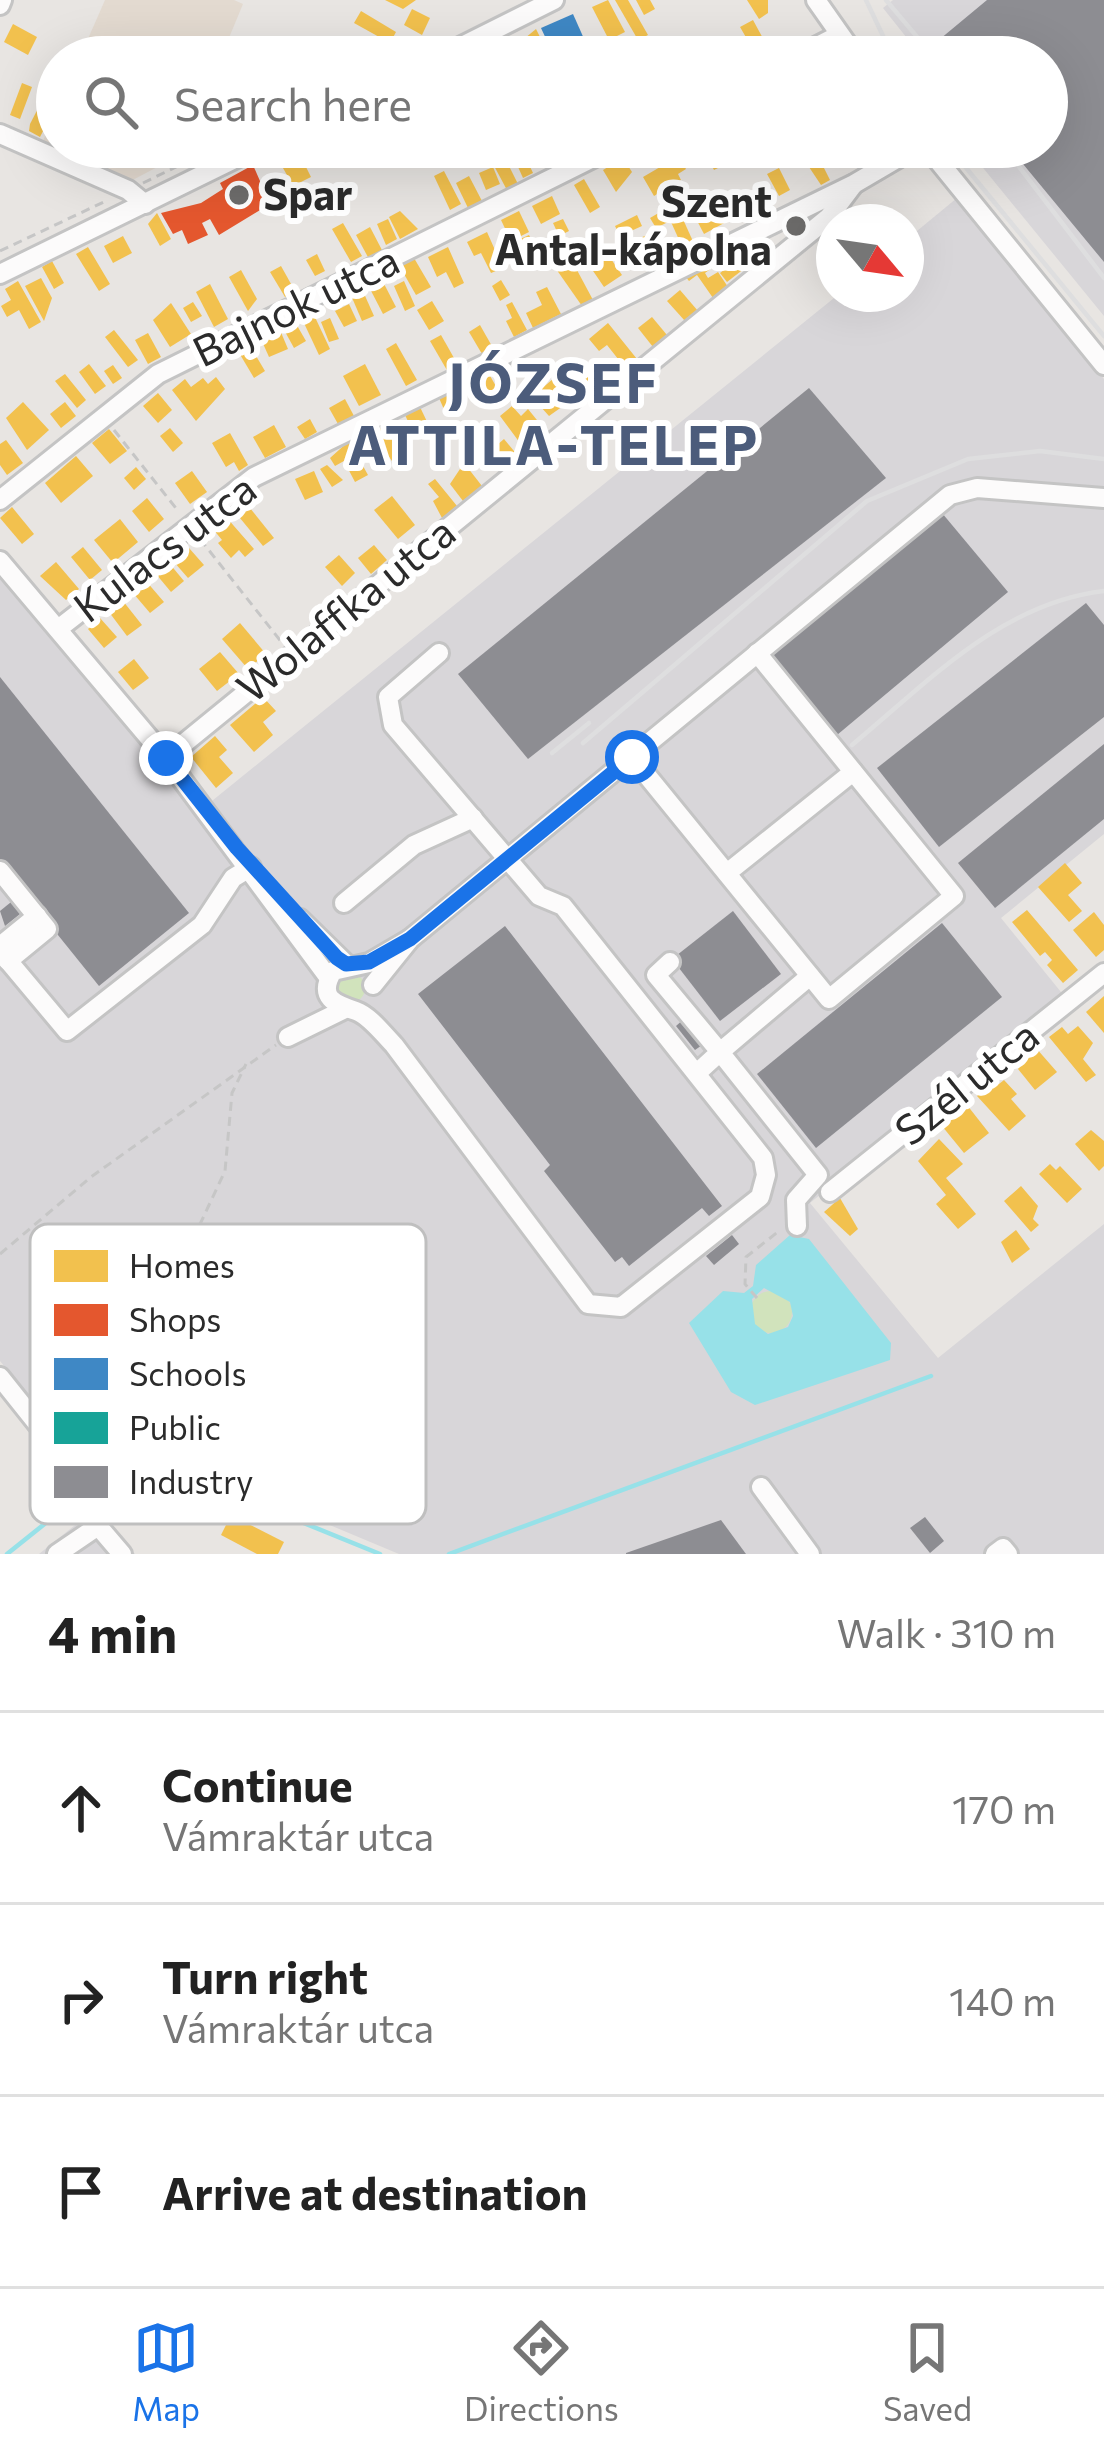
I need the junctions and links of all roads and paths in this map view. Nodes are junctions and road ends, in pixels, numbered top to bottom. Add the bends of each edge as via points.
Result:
1 (554, 0) edge
2 (817, 0) edge
3 (839, 35) edge
4 (482, 36) edge
5 (0, 134) edge
6 (36, 150) edge
7 (78, 168) edge
8 (217, 168) edge
9 (573, 168) edge
10 (881, 168) edge
11 (944, 168) edge
12 (854, 184) junction
13 (145, 204) junction
14 (0, 274) edge
15 (1104, 365) edge
16 (1104, 497) edge
17 (0, 500) edge
18 (0, 561) edge
19 (58, 629) junction
20 (439, 653) dead end
21 (757, 653) junction
22 (632, 757) junction
23 (166, 758) junction
24 (854, 772) junction
25 (473, 818) junction
26 (237, 848) junction
27 (507, 858) junction
28 (251, 867) junction
29 (0, 871) edge
30 (727, 873) junction
31 (344, 903) dead end
32 (410, 939) junction
33 (3, 952) edge
34 (670, 962) dead end
35 (350, 964) junction
36 (1104, 973) edge
37 (810, 976) junction
38 (327, 984) junction
39 (372, 990) junction
40 (349, 1010) junction
41 (288, 1037) junction
42 (394, 1045) junction
43 (720, 1052) junction
44 (247, 1063) junction
45 (698, 1073) junction
46 (763, 1188) junction
47 (830, 1192) dead end
48 (796, 1214) junction
49 (35, 1224) edge
50 (200, 1224) edge
51 (30, 1229) edge
52 (0, 1254) edge
53 (758, 1298) dead end
54 (0, 1377) edge
55 (30, 1414) edge
56 (761, 1487) dead end
57 (98, 1526) joint
58 (57, 1554) edge
59 (122, 1554) edge
60 (810, 1554) edge
61 (995, 1554) edge
62 (1008, 1554) edge

1 - 4 street
2 - 3 street
5 - 6 street
7 - 13 street
8 - 13 street
9 - 17 street, Bajnok utca via 158,374
10 - 12 street, Kulacs utca
11 - 15 street
12 - 19 street, Kulacs utca via 254,477
12 - 23 street, Wolaffka utca via 829,217
13 - 14 street
16 - 21 street via 977,488 950,495
18 - 19 street
19 - 23 street
20 - 25 street via 397,685 387,712
21 - 22 street
21 - 24 street
22 - 27 street
22 - 30 street
23 - 26 street
24 - 30 street
24 - 37 street via 954,896 829,999
25 - 27 street
25 - 31 street via 414,845
26 - 28 street
26 - 35 street
27 - 32 street
27 - 45 street via 539,896 563,906
28 - 33 street via 233,878 202,925 67,1031
28 - 38 street
29 - 33 street via 47,929
30 - 37 street
32 - 35 street
32 - 39 street
34 - 43 street via 656,975
35 - 38 street
35 - 39 street
36 - 47 street, Szél utca
37 - 43 street
38 - 40 street
38 - 41 street
39 - 40 street
39 - 42 street
40 - 41 street
40 - 42 street
41 - 44 path
42 - 46 street via 589,1304 620,1307
43 - 45 street
43 - 48 street via 818,1175
44 - 49 path
44 - 50 path via 232,1093 225,1171
45 - 46 street via 763,1158
46 - 48 street
48 - 53 path via 746,1257 746,1284
51 - 52 path
54 - 55 street
56 - 60 street
57 - 58 street
57 - 59 street
61 - 62 street

